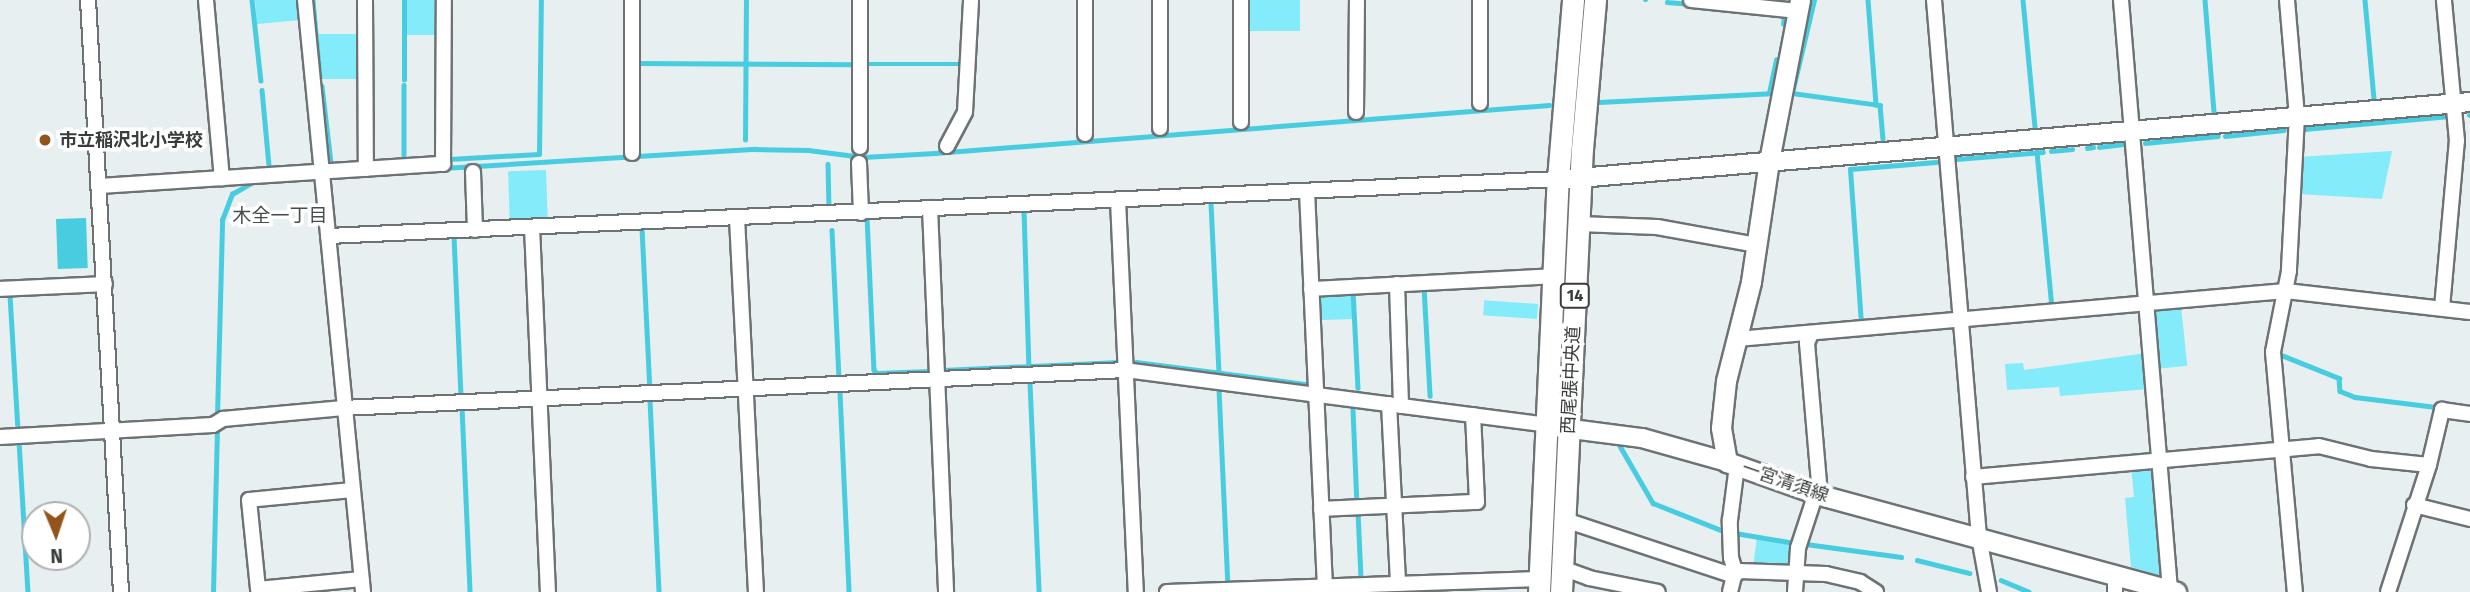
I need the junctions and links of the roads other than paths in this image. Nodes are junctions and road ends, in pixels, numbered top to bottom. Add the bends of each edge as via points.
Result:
1 (88, 0) edge
2 (205, 0) edge
3 (305, 0) edge
4 (365, 0) edge
5 (444, 0) edge
6 (632, 0) edge
7 (860, 0) edge
8 (971, 0) edge
9 (1085, 0) edge
10 (1160, 0) edge
11 (1241, 0) edge
12 (1357, 0) edge
13 (1480, 0) edge
14 (1573, 0) edge
15 (1595, 0) edge
16 (1691, 0) edge
17 (1934, 0) edge
18 (2120, 0) edge
19 (2287, 0) edge
20 (2445, 0) edge
21 (1799, 5) edge
22 (2462, 102) edge
23 (1480, 103) dead end
24 (1356, 112) dead end
25 (2297, 116) junction
26 (1241, 122) dead end
27 (1160, 128) dead end
28 (2131, 131) junction
29 (1085, 134) dead end
30 (2463, 136) edge
31 (947, 146) dead end
32 (860, 147) dead end
33 (1945, 148) junction
34 (632, 153) dead end
35 (1769, 161) junction
36 (859, 163) dead end
37 (366, 169) junction
38 (473, 172) dead end
39 (322, 176) junction
40 (222, 178) junction
41 (1582, 178) junction
42 (1558, 179) junction
43 (99, 186) junction
44 (1307, 191) junction
45 (1118, 200) junction
46 (930, 208) junction
47 (861, 213) junction
48 (737, 218) junction
49 (1579, 224) junction
50 (532, 227) junction
51 (475, 230) junction
52 (328, 236) junction
53 (1757, 245) junction
54 (1555, 276) junction
55 (105, 284) junction
56 (1397, 284) junction
57 (0, 289) edge
58 (1311, 289) junction
59 (2286, 290) junction
60 (2147, 302) junction
61 (2442, 308) junction
62 (2470, 312) edge
63 (1960, 320) junction
64 (1811, 334) junction
65 (1737, 339) junction
66 (1125, 370) junction
67 (937, 379) junction
68 (746, 388) junction
69 (1316, 394) junction
70 (539, 398) junction
71 (1395, 405) junction
72 (343, 408) junction
73 (2470, 414) edge
74 (1473, 415) junction
75 (1546, 425) junction
76 (1569, 429) junction
77 (112, 430) junction
78 (0, 437) edge
79 (2281, 448) junction
80 (2160, 460) junction
81 (1732, 464) junction
82 (2429, 465) junction
83 (1973, 477) junction
84 (352, 490) junction
85 (1818, 494) junction
86 (2414, 505) junction
87 (1395, 506) junction
88 (1321, 509) junction
89 (2470, 519) edge
90 (1565, 520) junction
91 (1979, 537) junction
92 (1562, 568) junction
93 (1795, 572) junction
94 (1735, 575) junction
95 (1398, 584) junction
96 (2115, 584) edge
97 (1539, 585) edge
98 (363, 586) edge
99 (1325, 588) edge
100 (2173, 591) edge
101 (121, 592) edge
102 (548, 592) edge
103 (756, 592) edge
104 (946, 592) edge
105 (1136, 592) edge
106 (1167, 592) edge
107 (1561, 592) edge
108 (1658, 592) edge
109 (1730, 592) edge
110 (1795, 592) edge
111 (1876, 592) edge
112 (1989, 592) edge
113 (2295, 592) edge
114 (2388, 592) edge

1 - 43 street
2 - 40 street
3 - 39 street
4 - 37 street
5 - 37 street via 443,164
6 - 34 street
7 - 32 street
8 - 31 street via 965,113
9 - 29 street
10 - 27 street
11 - 26 street
12 - 24 street
13 - 23 street
14 - 42 main road, 西尾張中央道 / 14
15 - 41 main road, 西尾張中央道 / 14
16 - 21 street
17 - 33 street
18 - 28 street
19 - 25 street
20 - 22 street
21 - 35 main road, 一宮清須線
22 - 25 street
22 - 30 street
25 - 28 street
25 - 59 street
28 - 33 street
28 - 60 street
30 - 61 street
33 - 35 street
33 - 63 street
35 - 41 street
35 - 53 main road, 一宮清須線
36 - 47 street
37 - 39 street
38 - 51 street
39 - 40 street
39 - 52 street
40 - 43 street
41 - 42 street
41 - 49 main road, 西尾張中央道 / 14
42 - 44 street
42 - 54 main road, 西尾張中央道 / 14
43 - 55 street
44 - 45 street
44 - 58 street
45 - 46 street
45 - 66 street
46 - 47 street
46 - 67 street
47 - 48 street
48 - 50 street
48 - 68 street
49 - 53 street via 1657,228
49 - 76 main road, 西尾張中央道 / 14
50 - 51 street
50 - 70 street
51 - 52 street
52 - 72 street
53 - 65 main road, 一宮清須線
54 - 56 street
54 - 75 main road, 西尾張中央道 / 14
55 - 57 street
55 - 77 street
56 - 58 street
56 - 71 street
58 - 69 street
59 - 60 street
59 - 61 street
59 - 79 street via 2273,352
60 - 63 street
60 - 80 street
61 - 62 street
63 - 64 street
63 - 83 street
64 - 65 street
64 - 85 street via 1807,343
65 - 81 main road, 一宮清須線 via 1721,428
66 - 67 street
66 - 69 street
66 - 105 street
67 - 68 street
67 - 104 street
68 - 70 street
68 - 103 street
69 - 71 street
69 - 88 street
70 - 72 street
70 - 102 street
71 - 74 street
71 - 87 street
72 - 77 street via 223,419 213,425
72 - 84 street
73 - 82 street via 2442,410
74 - 75 street
74 - 87 street via 1477,502
75 - 76 street
75 - 97 main road, 西尾張中央道 / 14
76 - 81 street via 1642,438
76 - 90 main road, 西尾張中央道 / 14
77 - 78 street
77 - 101 street
79 - 80 street
79 - 82 street via 2319,446 2371,459
79 - 113 street
80 - 83 street
80 - 100 street
81 - 85 main road, 一宮清須線
81 - 94 street via 1731,558
82 - 86 street
83 - 91 street
84 - 98 street
84 - 98 street via 249,500 258,589
85 - 91 main road, 一宮清須線
85 - 93 street via 1802,530
86 - 89 street
86 - 114 street
87 - 88 street
87 - 95 street
88 - 99 street
90 - 92 main road, 西尾張中央道 / 14
90 - 94 street
91 - 96 main road, 一宮清須線
91 - 112 street
92 - 107 main road, 西尾張中央道 / 14
92 - 108 street
93 - 94 street via 1739,571
93 - 110 street
93 - 111 street via 1848,578
94 - 109 street
95 - 97 street
95 - 99 street
96 - 100 main road, 一宮清須線
99 - 106 street

